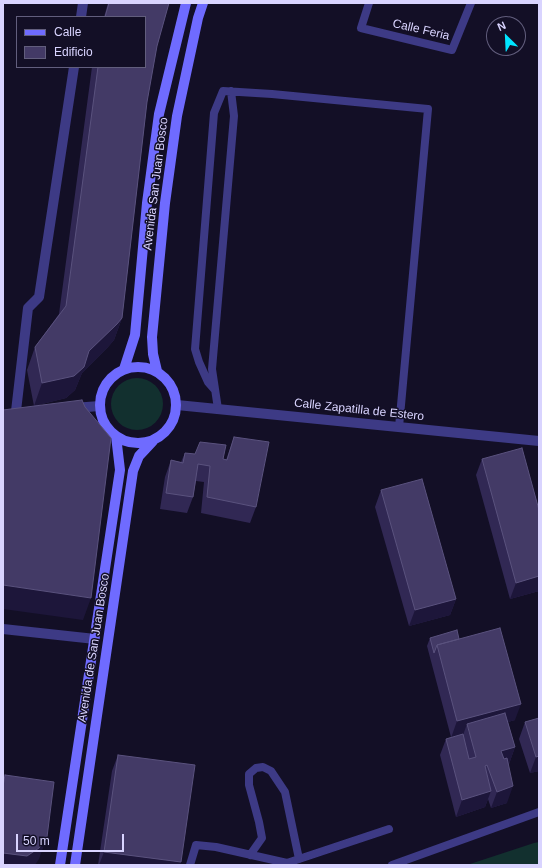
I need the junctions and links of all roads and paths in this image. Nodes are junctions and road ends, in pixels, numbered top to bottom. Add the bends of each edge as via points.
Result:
1 (83, 3) edge
2 (186, 3) edge
3 (202, 3) edge
4 (369, 3) edge
5 (471, 3) edge
6 (81, 16) edge
7 (74, 68) edge
8 (231, 91) junction
9 (124, 369) junction
10 (157, 371) junction
11 (215, 390) junction
12 (177, 405) junction
13 (100, 406) junction
14 (61, 409) edge
15 (218, 409) junction
16 (3, 414) edge
17 (399, 427) junction
18 (116, 436) junction
19 (153, 440) junction
20 (539, 441) edge
21 (3, 628) edge
22 (95, 638) junction
23 (539, 812) edge
24 (389, 829) dead end
25 (250, 855) junction
26 (299, 859) junction
27 (60, 865) edge
28 (75, 865) edge
29 (190, 865) edge
30 (392, 865) edge

1 - 6 street
2 - 9 street, Avenida San Juan Bosco via 159,114 135,335
3 - 10 street, Avenida San Juan Bosco via 177,116 165,203 152,337
4 - 5 lane, Calle Feria via 361,28 452,50
7 - 16 street via 38,297 28,308 20,411
8 - 11 lane via 234,116 212,369
8 - 11 lane via 223,91 214,113 195,349 208,382
8 - 17 lane via 428,109
9 - 10 street via 146,367
9 - 13 street via 106,384 101,394
10 - 12 street via 172,385
11 - 15 lane
12 - 15 street, Calle Zapatilla de Estero
12 - 19 street via 170,426
13 - 14 street
13 - 18 street via 102,418
15 - 17 street, Calle Zapatilla de Estero
17 - 20 street, Calle Zapatilla de Estero
18 - 19 street via 128,442
18 - 22 street, Avenida de San Juan Bosco via 120,470
19 - 28 street, Avenida de San Juan Bosco via 139,456 133,471
21 - 22 street via 21,634
22 - 27 street, Avenida de San Juan Bosco
23 - 30 lane
24 - 26 lane
25 - 26 lane via 287,863
25 - 26 lane via 262,838 249,785 249,774 256,768 263,767 271,771 285,792
25 - 29 lane via 196,845

